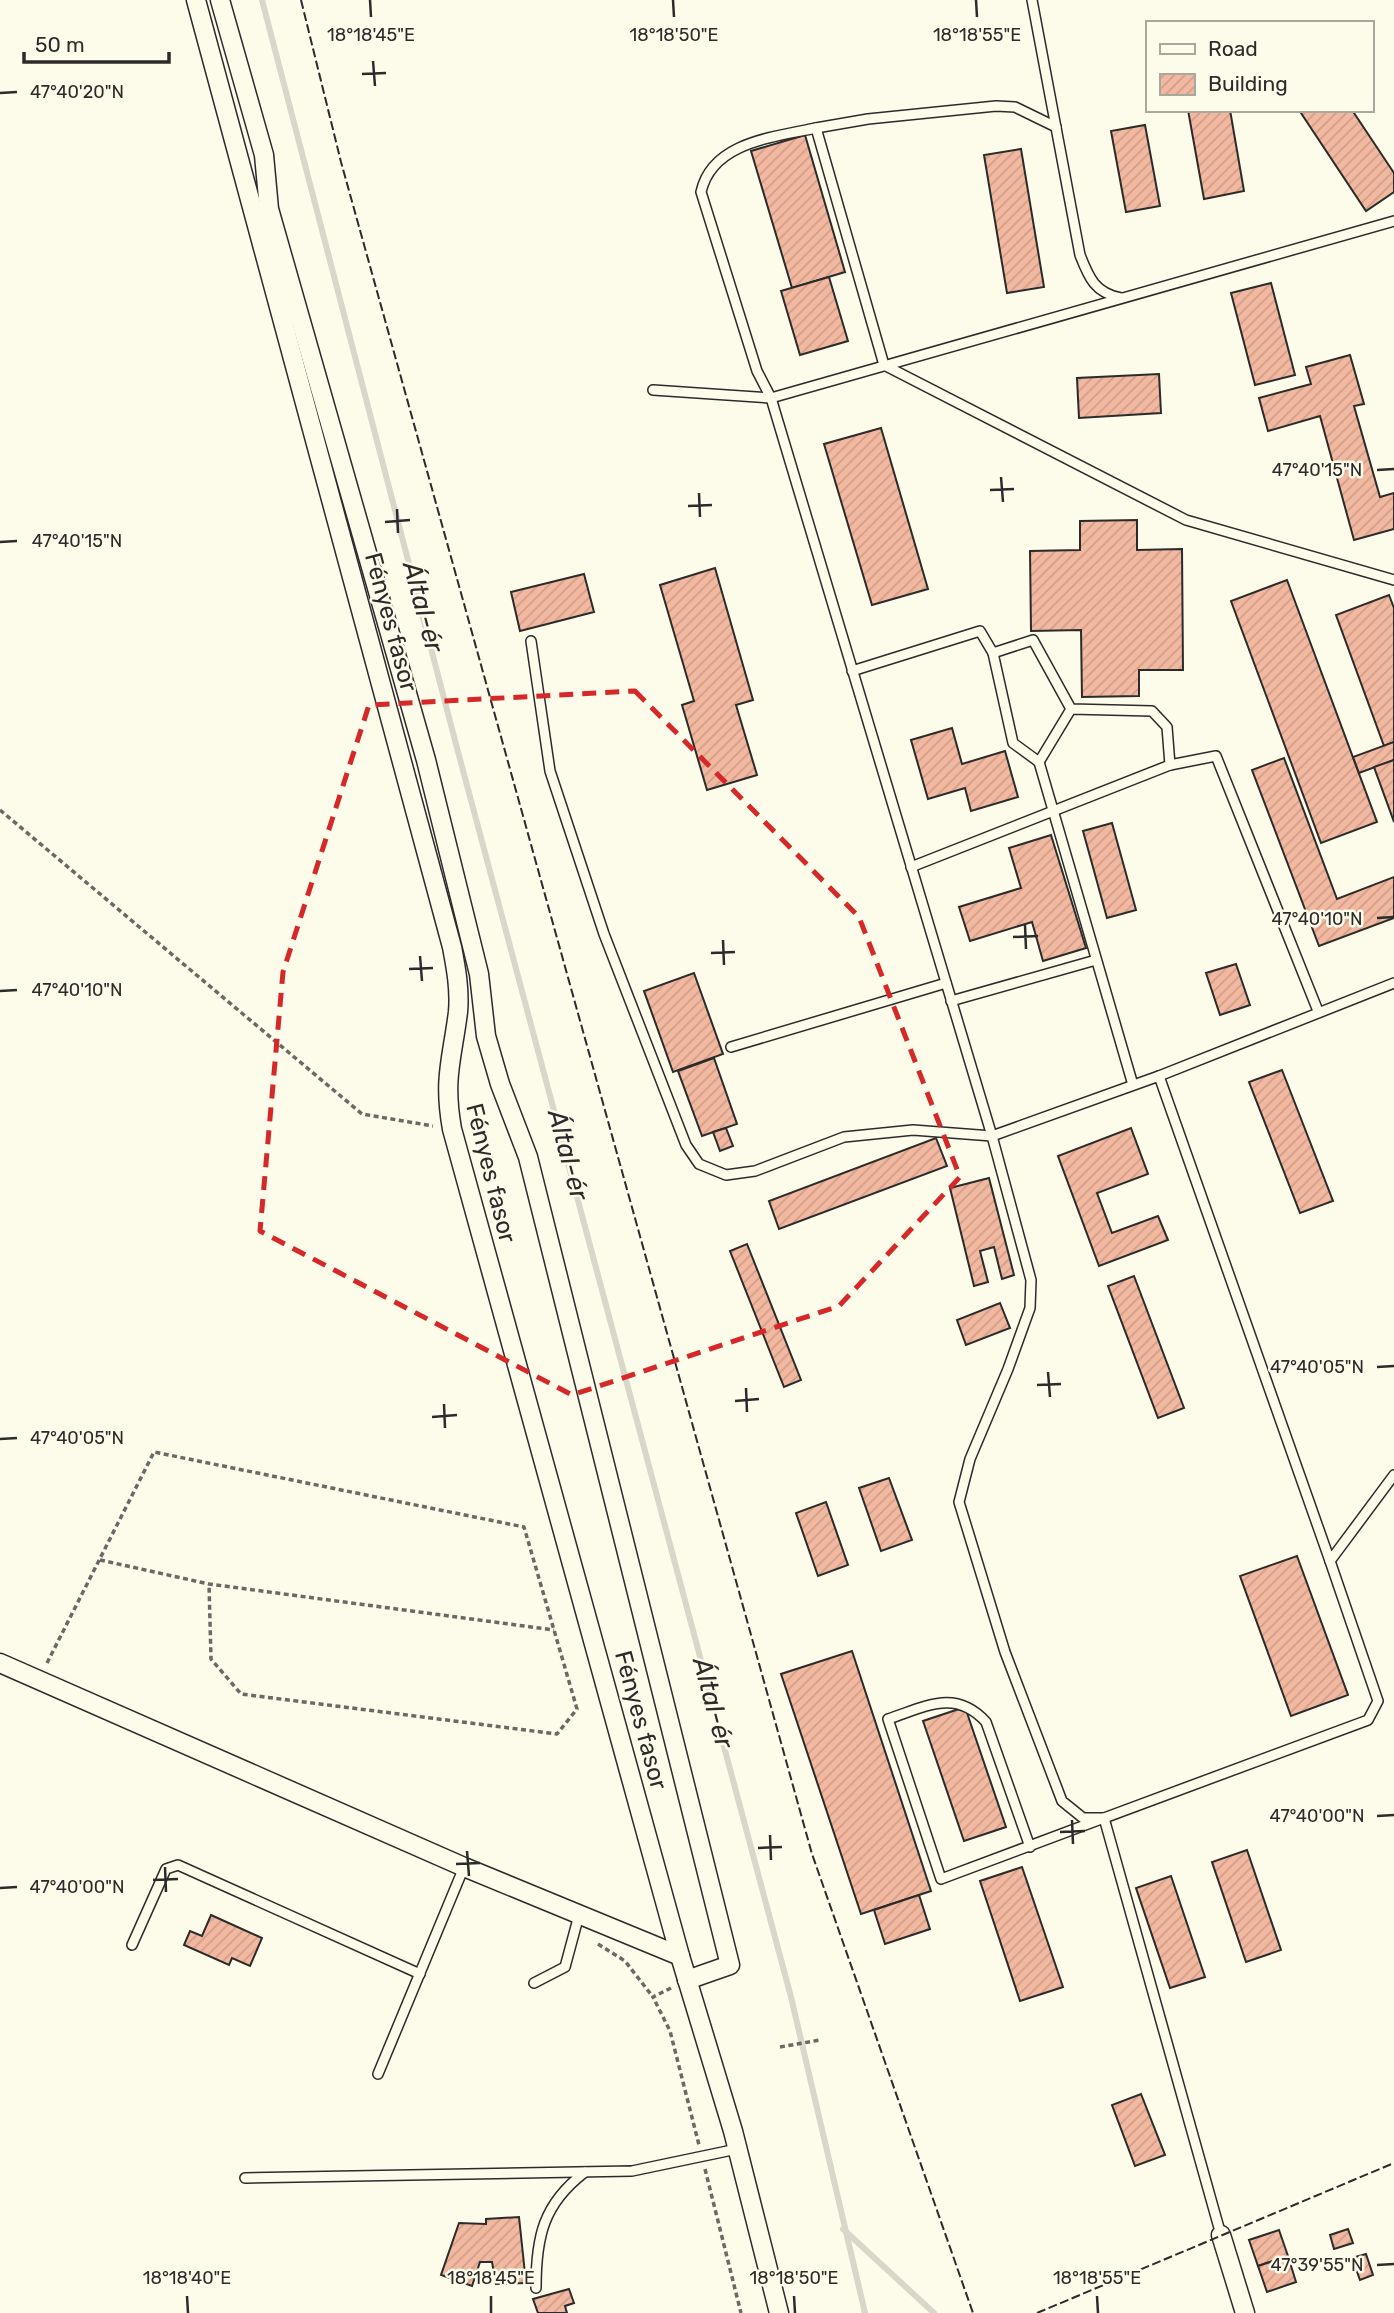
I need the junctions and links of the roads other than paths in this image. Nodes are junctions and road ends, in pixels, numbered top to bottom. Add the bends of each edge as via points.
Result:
1 (197, 0) edge
2 (220, 0) edge
3 (1032, 0) edge
4 (1056, 127) junction
5 (816, 128) junction
6 (1394, 221) edge
7 (1122, 299) junction
8 (884, 365) junction
9 (653, 390) dead end
10 (771, 398) junction
11 (1394, 580) edge
12 (531, 641) dead end
13 (993, 653) junction
14 (852, 671) junction
15 (1072, 709) junction
16 (1039, 762) junction
17 (1170, 765) junction
18 (1054, 811) junction
19 (911, 867) junction
20 (1096, 960) junction
21 (946, 983) junction
22 (1394, 983) edge
23 (951, 1001) junction
24 (1318, 1011) junction
25 (731, 1047) dead end
26 (1159, 1076) junction
27 (1133, 1085) junction
28 (992, 1136) junction
29 (1394, 1475) edge
30 (1331, 1561) junction
31 (0, 1663) edge
32 (1104, 1818) junction
33 (1030, 1847) junction
34 (464, 1867) junction
35 (577, 1923) junction
36 (132, 1945) dead end
37 (680, 1956) junction
38 (421, 1974) junction
39 (687, 1980) junction
40 (534, 1983) dead end
41 (378, 2074) dead end
42 (737, 2149) junction
43 (585, 2172) junction
44 (245, 2178) dead end
45 (1221, 2235) joint
46 (536, 2288) dead end
47 (779, 2313) edge
48 (1245, 2313) edge

1 - 37 street, Fényes fasor via 452,947 458,1010 446,1094 452,1129
2 - 39 street via 264,155 269,209 426,760 479,974 486,1036 528,1157 730,1965
3 - 4 lane
4 - 5 lane via 1015,107 996,106
4 - 7 lane via 1080,255 1091,282 1104,295
5 - 8 lane
5 - 10 lane via 735,149 705,174 701,192 757,371
6 - 7 lane
7 - 8 lane
8 - 10 lane
8 - 11 lane via 1186,520
9 - 10 lane
10 - 14 lane
12 - 28 lane via 554,784 604,934 686,1145 699,1164 726,1175 755,1171 845,1137 913,1130
13 - 14 lane via 980,631
13 - 15 lane via 1033,640
13 - 16 lane via 1013,743
14 - 19 lane
15 - 16 lane
15 - 17 lane via 1152,711 1167,727
16 - 18 lane
17 - 18 lane
17 - 24 lane via 1216,756
18 - 19 lane
18 - 20 lane
19 - 21 lane
20 - 23 lane
20 - 27 lane
21 - 23 lane
21 - 25 lane
22 - 24 lane
23 - 28 lane
24 - 26 lane
26 - 27 lane
26 - 30 lane
27 - 28 lane
28 - 32 lane via 1031,1280 1030,1308 970,1459 959,1502 1006,1652 1062,1801 1083,1818
29 - 30 lane
30 - 32 lane via 1378,1701 1368,1720
31 - 34 street
32 - 33 lane
32 - 45 lane
33 - 33 lane via 986,1721 974,1709 957,1701 888,1719 941,1879
34 - 35 street
34 - 38 lane
35 - 37 street
35 - 40 lane via 565,1967
36 - 38 lane via 166,1869 178,1865
37 - 39 street, Fényes fasor
38 - 41 lane
39 - 42 street, Fényes fasor
42 - 43 lane via 632,2171
42 - 47 street, Fényes fasor
43 - 44 lane
43 - 46 lane via 563,2189 542,2228
45 - 48 street

